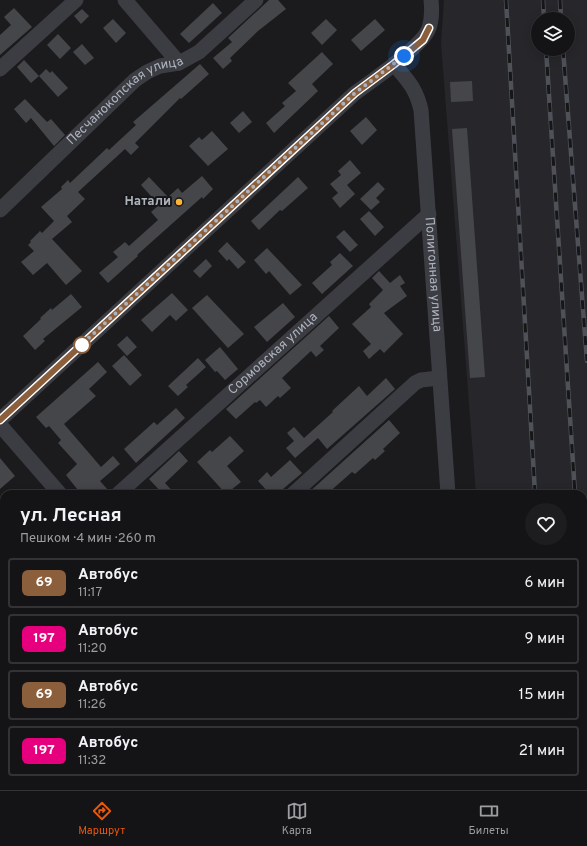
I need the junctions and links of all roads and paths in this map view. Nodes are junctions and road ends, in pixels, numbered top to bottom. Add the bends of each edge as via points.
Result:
1 (76, 0) edge
2 (125, 0) edge
3 (256, 0) edge
4 (431, 0) edge
5 (179, 63) junction
6 (394, 64) junction
7 (0, 69) edge
8 (0, 210) edge
9 (429, 214) junction
10 (439, 378) junction
11 (0, 420) edge
12 (0, 425) edge
13 (57, 490) edge
14 (122, 490) edge
15 (297, 490) edge
16 (448, 490) edge

1 - 7 street
2 - 5 street
3 - 5 street, Песчанокопская улица via 199,52
4 - 6 street via 429,28 423,40
5 - 8 street, Песчанокопская улица via 160,66 135,80
6 - 9 street, Полигонная улица via 412,86 421,110
6 - 11 street via 355,93
9 - 10 street, Полигонная улица
9 - 14 street, Сормовская улица
10 - 15 street via 415,383
10 - 16 street, Полигонная улица
12 - 13 street

